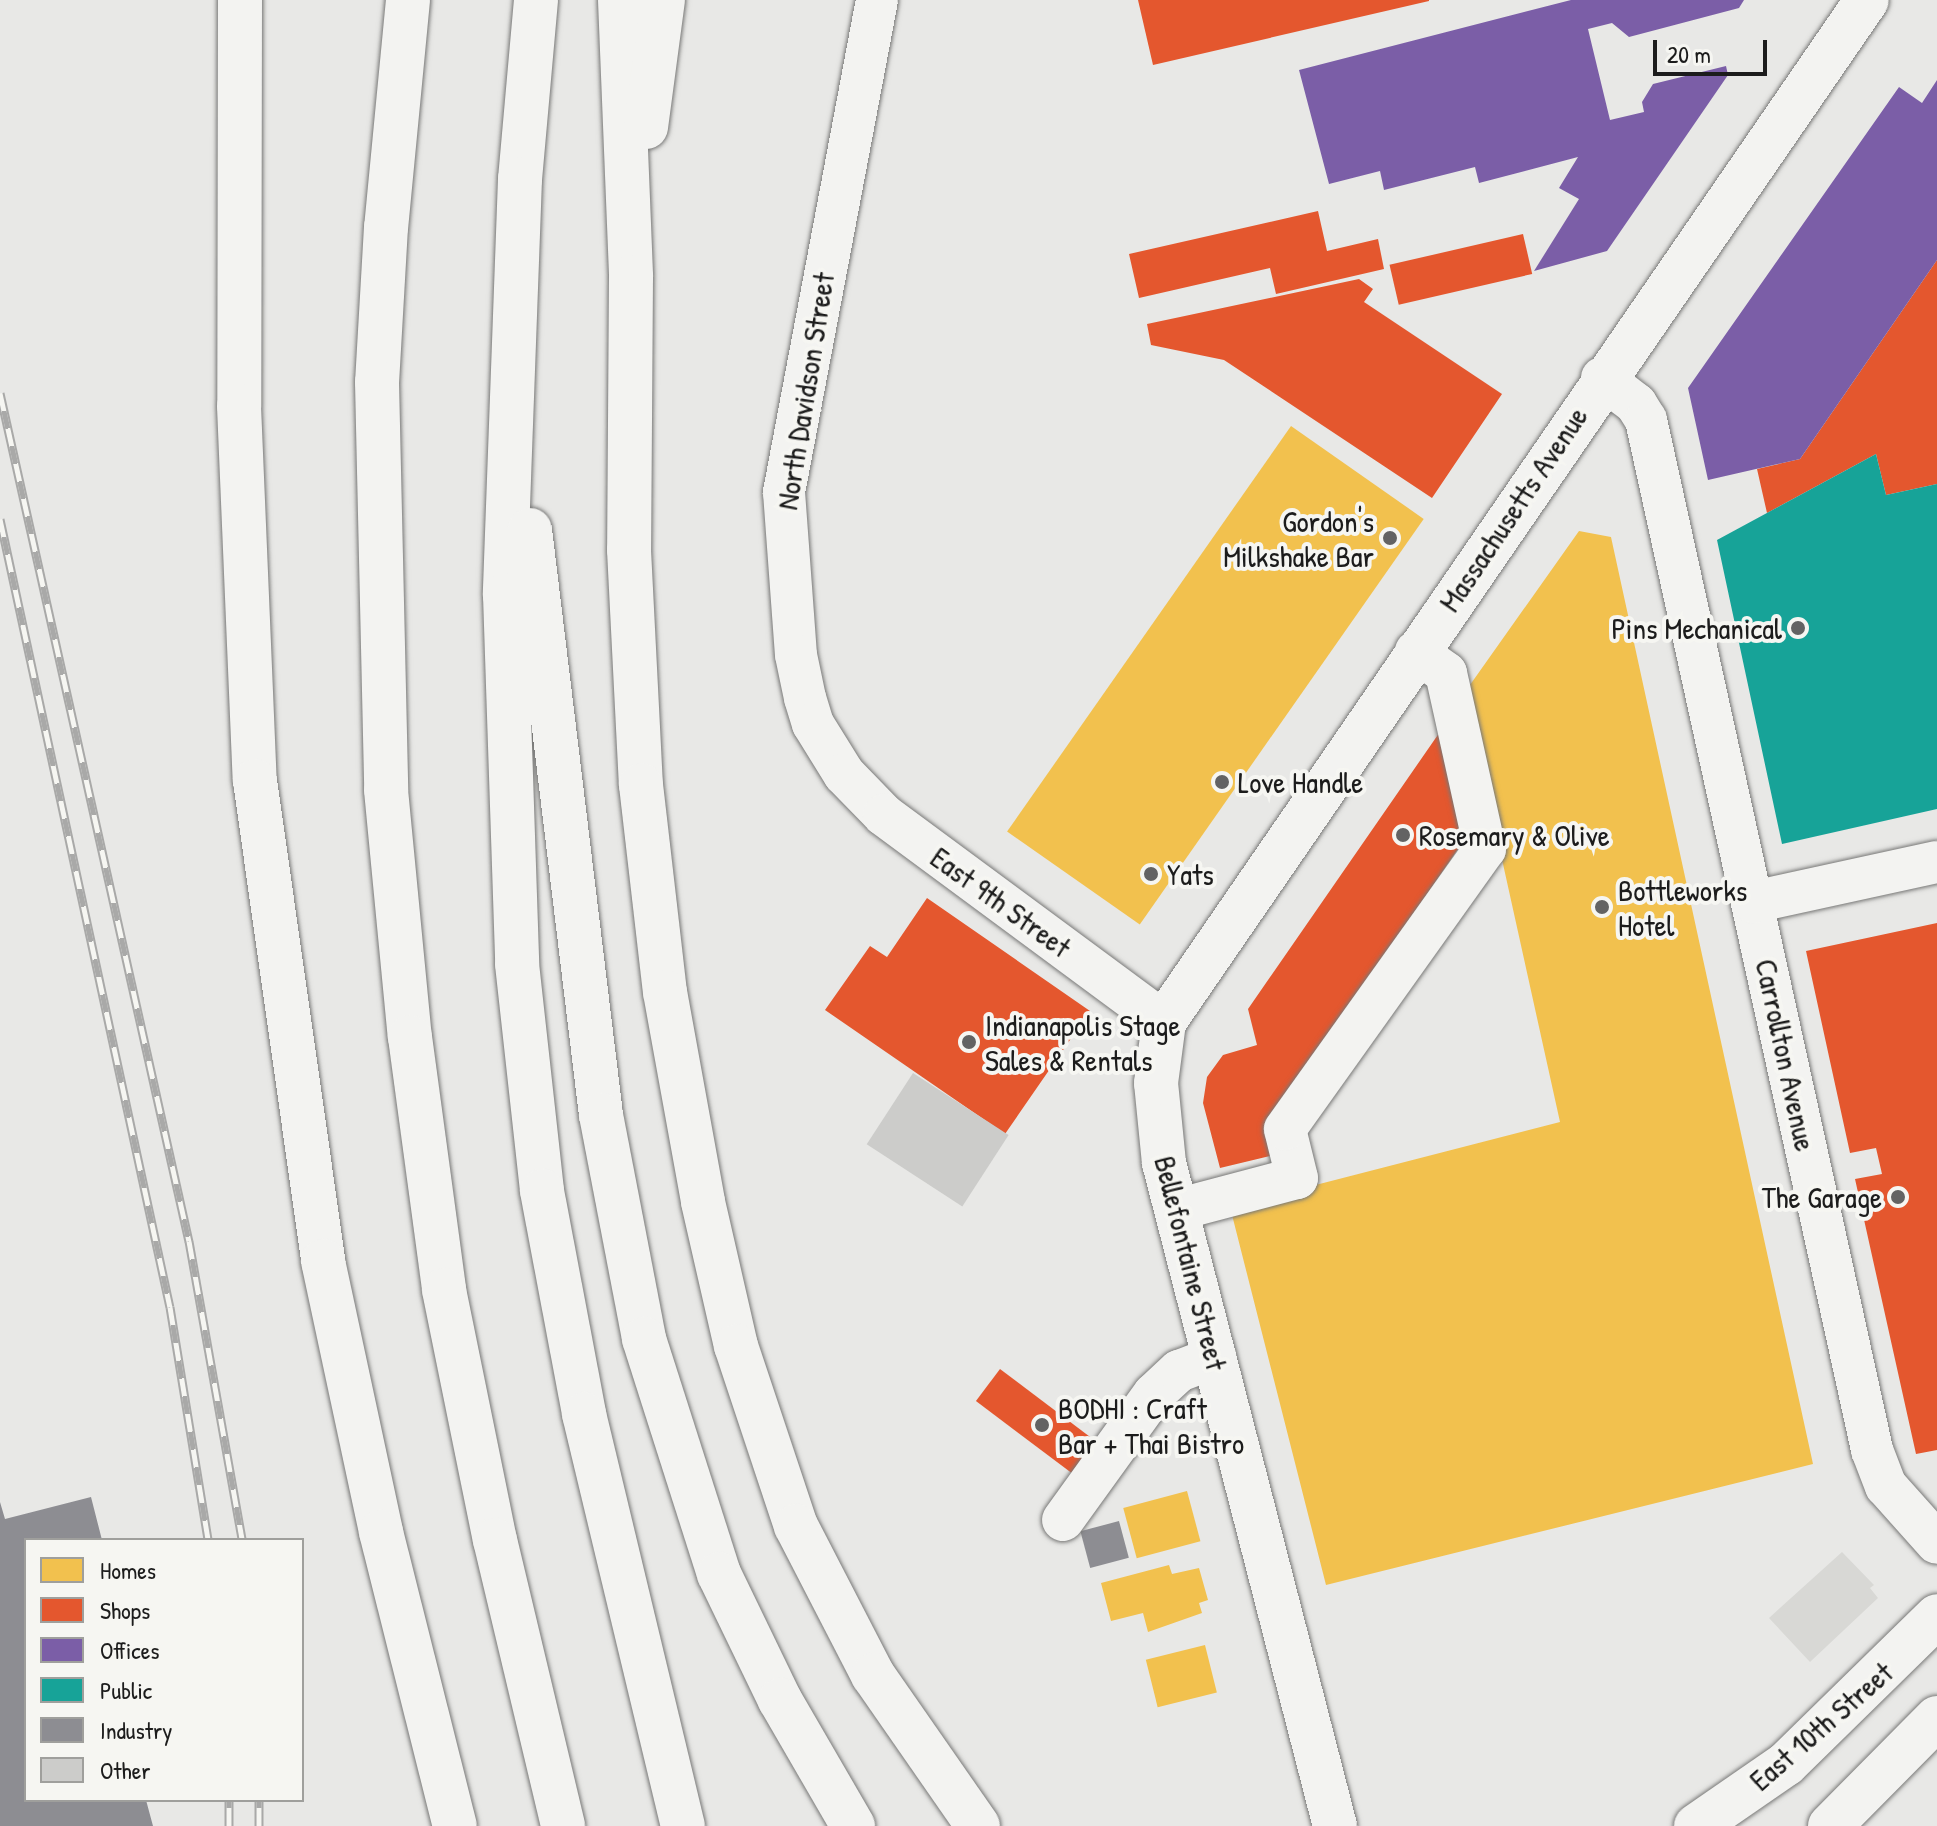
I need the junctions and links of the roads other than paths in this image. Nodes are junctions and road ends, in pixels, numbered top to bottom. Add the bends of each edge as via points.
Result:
1 (240, 0) edge
2 (408, 0) edge
3 (536, 0) edge
4 (620, 0) edge
5 (663, 0) edge
6 (877, 0) edge
7 (1867, 0) edge
8 (632, 300) junction
9 (511, 365) junction
10 (1602, 378) junction
11 (1416, 652) junction
12 (844, 774) joint
13 (1937, 862) edge
14 (1753, 902) junction
15 (1164, 1022) junction
16 (1176, 1210) junction
17 (1215, 1357) junction
18 (1063, 1520) dead end
19 (1937, 1543) edge
20 (1937, 1616) edge
21 (1937, 1718) edge
22 (455, 1826) edge
23 (563, 1826) edge
24 (683, 1826) edge
25 (853, 1826) edge
26 (978, 1826) edge
27 (1335, 1826) edge
28 (1696, 1826) edge
29 (1830, 1826) edge

1 - 22 main road via 239,406 255,781 323,1261 381,1532
2 - 23 main road via 377,382 386,790 410,1037 444,1290 495,1540
3 - 9 main road
4 - 8 main road
5 - 8 main road
6 - 12 street, North Davidson Street via 784,492 798,672 813,724
7 - 10 main road, Massachusetts Avenue
8 - 26 main road via 629,550 641,785 665,992 709,1231 760,1432 796,1526 873,1675
9 - 24 main road via 505,595 509,819 527,1087 587,1429
9 - 25 main road via 583,985 622,1244 644,1339 719,1574 780,1700
10 - 11 main road, Massachusetts Avenue
10 - 14 street, Carrollton Avenue via 1636,404 1646,420
11 - 15 main road, Massachusetts Avenue
11 - 16 street via 1446,673 1485,849 1285,1129 1297,1178
12 - 15 street, East 9th Street via 884,815
13 - 14 street
14 - 19 street, Carrollton Avenue via 1875,1462 1886,1486
15 - 16 main road, Bellefontaine Street via 1157,1124
16 - 17 main road, Bellefontaine Street
17 - 18 street via 1179,1371 1154,1394
17 - 27 main road, Bellefontaine Street
20 - 28 main road, East 10th Street via 1786,1764
21 - 29 main road

